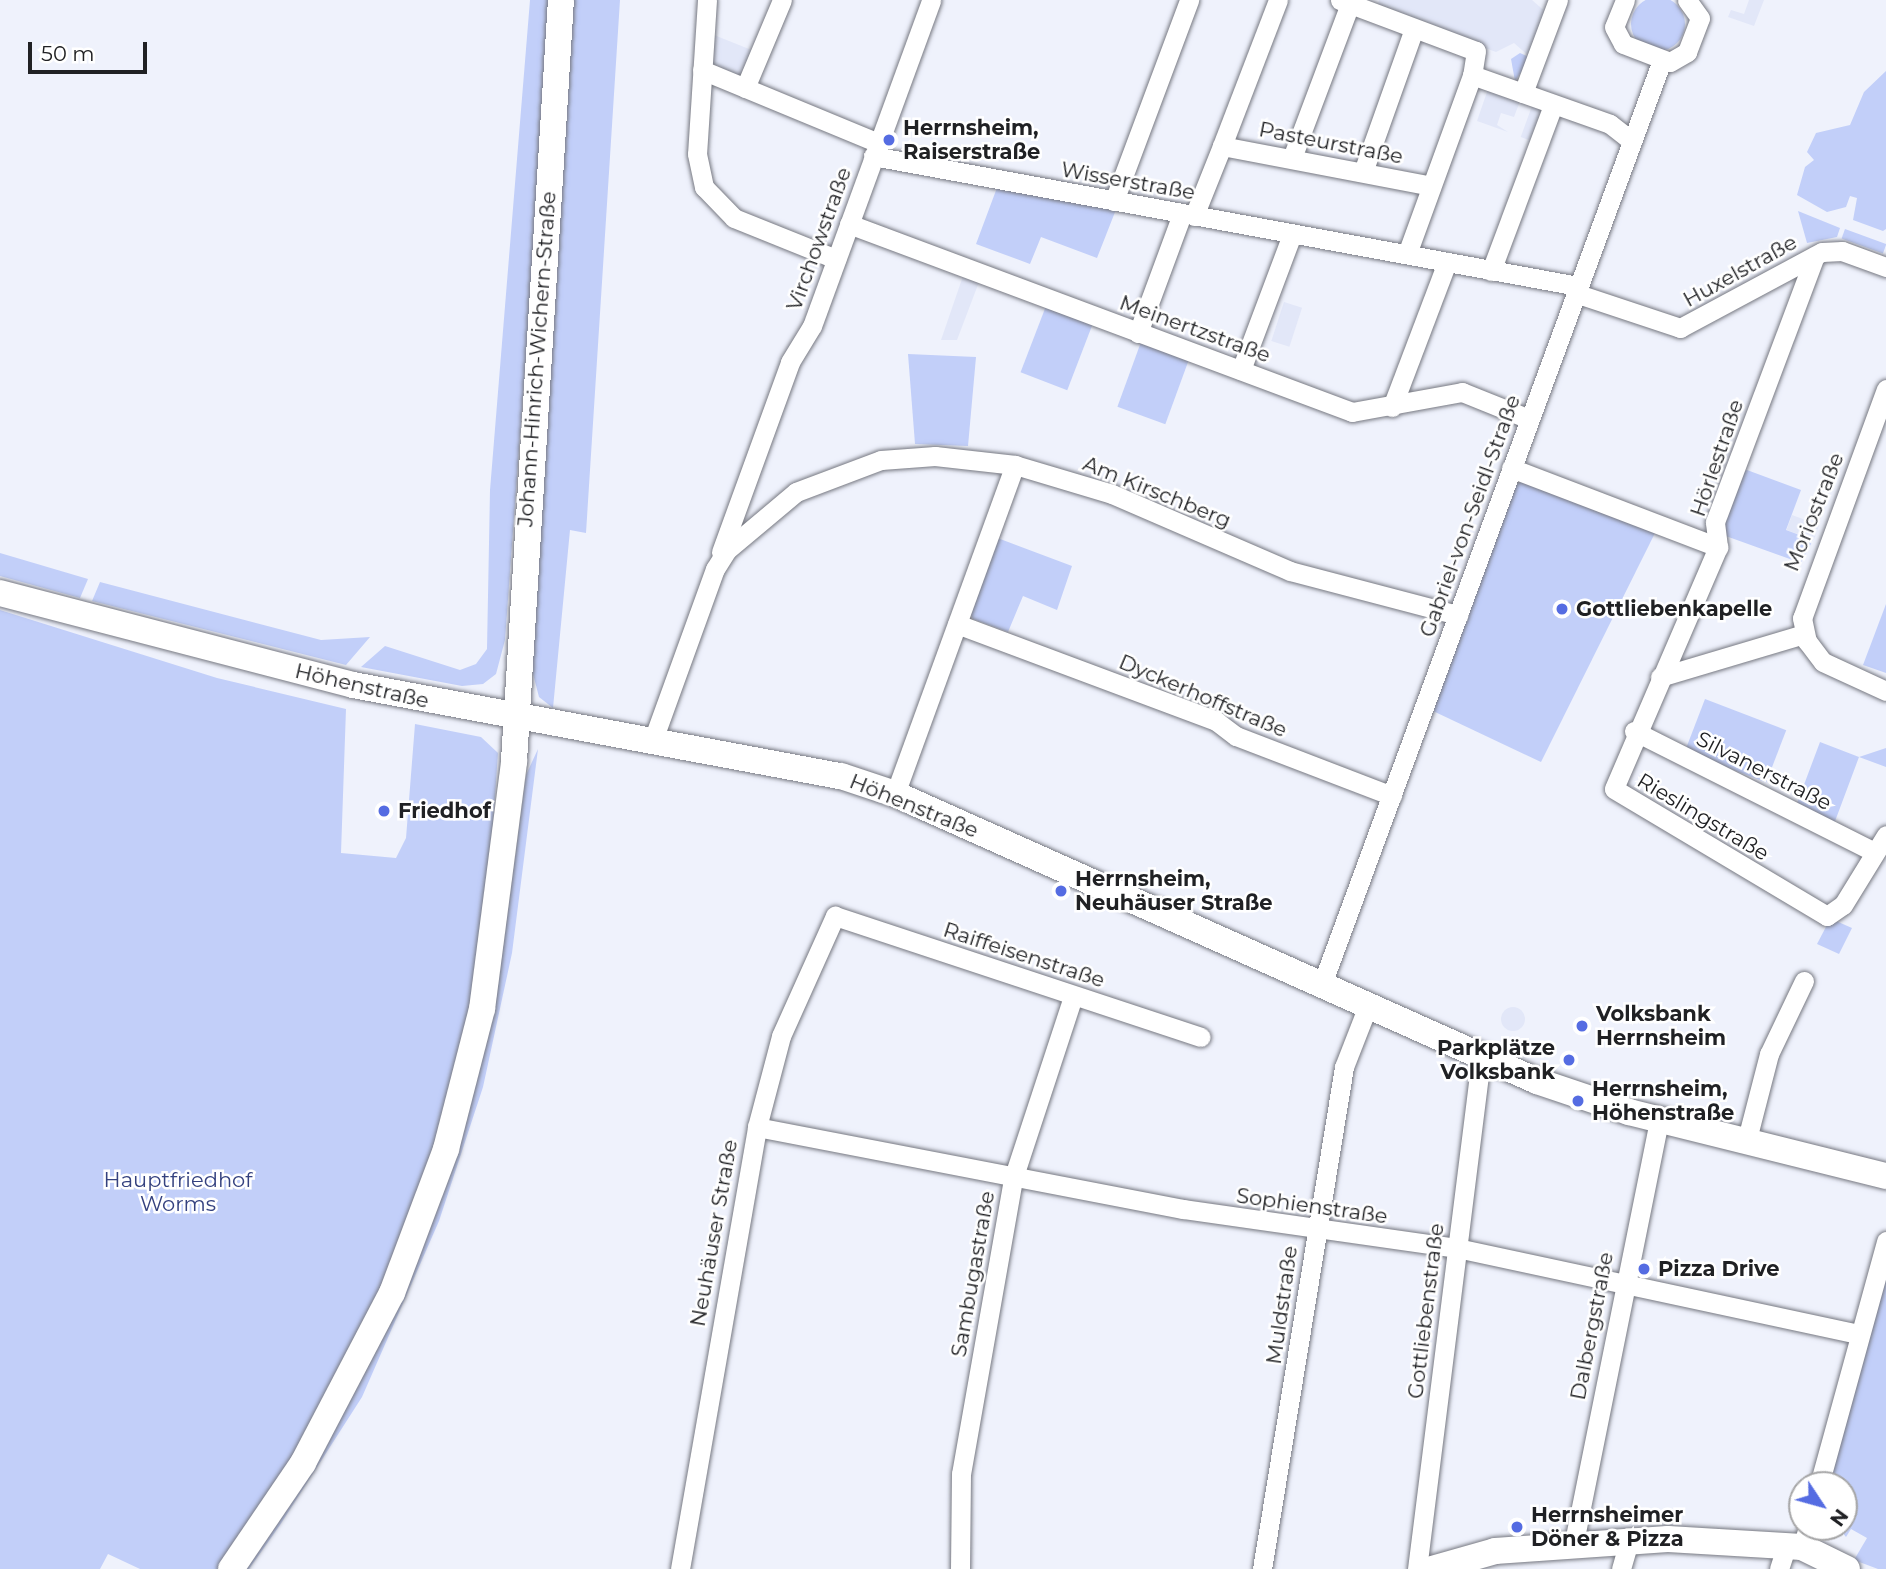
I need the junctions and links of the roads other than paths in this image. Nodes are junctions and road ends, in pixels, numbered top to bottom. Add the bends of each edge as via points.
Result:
1 (561, 0) edge
2 (707, 0) edge
3 (782, 0) edge
4 (931, 0) edge
5 (1189, 0) edge
6 (1278, 0) edge
7 (1558, 0) edge
8 (1625, 0) edge
9 (1687, 0) edge
10 (1345, 2) edge
11 (1414, 29) junction
12 (1662, 60) junction
13 (702, 70) junction
14 (1472, 75) junction
15 (746, 88) junction
16 (1523, 93) junction
17 (1553, 104) junction
18 (1632, 141) junction
19 (1222, 146) junction
20 (876, 150) junction
21 (1292, 158) junction
22 (1363, 172) junction
23 (1431, 186) junction
24 (1114, 201) junction
25 (1188, 215) junction
26 (849, 224) junction
27 (1292, 234) junction
28 (1407, 254) junction
29 (1815, 256) junction
30 (836, 259) junction
31 (1447, 262) junction
32 (1886, 267) edge
33 (1491, 271) junction
34 (1577, 290) junction
35 (1138, 333) junction
36 (1241, 370) junction
37 (1886, 389) edge
38 (1392, 407) junction
39 (1882, 411) edge
40 (1529, 419) junction
41 (1015, 465) junction
42 (1511, 468) junction
43 (1718, 547) junction
44 (715, 569) junction
45 (0, 593) edge
46 (1458, 615) junction
47 (957, 624) junction
48 (1804, 634) junction
49 (1660, 677) junction
50 (1886, 691) edge
51 (516, 719) junction
52 (1634, 731) junction
53 (653, 740) junction
54 (895, 794) junction
55 (1392, 796) junction
56 (1886, 835) edge
57 (1873, 851) junction
58 (835, 916) joint
59 (1804, 981) dead end
60 (1321, 987) junction
61 (1073, 996) junction
62 (1367, 1008) junction
63 (1200, 1037) dead end
64 (1481, 1059) junction
65 (1660, 1119) junction
66 (757, 1127) junction
67 (1746, 1143) junction
68 (1886, 1176) edge
69 (1013, 1179) junction
70 (1315, 1232) junction
71 (1886, 1241) edge
72 (1457, 1248) junction
73 (1622, 1285) junction
74 (1859, 1334) junction
75 (1823, 1471) edge
76 (1629, 1541) junction
77 (1574, 1542) junction
78 (1794, 1547) edge
79 (231, 1569) edge
80 (680, 1569) edge
81 (960, 1569) edge
82 (1262, 1569) edge
83 (1417, 1569) edge
84 (1432, 1569) edge
85 (1621, 1569) edge
86 (1847, 1569) edge

1 - 51 main road, Johann-Hinrich-Wichern-Straße
2 - 13 street
3 - 15 street
4 - 20 street, Virchowstraße
5 - 24 street
6 - 19 street, Pasteurstraße
7 - 16 street
8 - 12 street via 1614,27 1623,44
9 - 12 street via 1700,18 1687,52
10 - 11 street
10 - 21 street
11 - 14 street via 1476,51
11 - 22 street
12 - 18 street, Gabriel-von-Seidl-Straße
13 - 15 street, Wisserstraße
13 - 30 street via 698,167 711,199 734,219
14 - 16 street
14 - 23 street
15 - 20 street, Wisserstraße
16 - 17 street
17 - 18 street via 1610,124
17 - 33 street
18 - 34 street, Gabriel-von-Seidl-Straße
19 - 21 street, Pasteurstraße
19 - 25 street, Pasteurstraße
20 - 24 street, Wisserstraße
20 - 26 street, Virchowstraße
21 - 22 street, Pasteurstraße
22 - 23 street, Pasteurstraße
23 - 28 street
24 - 25 street, Wisserstraße
25 - 27 street, Wisserstraße
25 - 35 street, Pasteurstraße
26 - 30 street, Virchowstraße
26 - 35 street, Meinertzstraße
27 - 28 street, Wisserstraße
27 - 36 street
28 - 31 street, Wisserstraße
29 - 32 street, Huxelstraße via 1842,251
29 - 34 street, Huxelstraße via 1680,328
29 - 43 street, Hörlestraße via 1715,522
30 - 44 street, Virchowstraße via 812,327 790,362
31 - 33 street, Wisserstraße
31 - 38 street
33 - 34 street, Wisserstraße
34 - 40 street, Gabriel-von-Seidl-Straße
35 - 36 street, Meinertzstraße
36 - 38 street, Meinertzstraße via 1352,412
37 - 39 street, Moriostraße
38 - 40 street, Meinertzstraße via 1462,392
39 - 48 street, Moriostraße via 1805,597
40 - 42 street, Gabriel-von-Seidl-Straße
41 - 44 street, Am Kirschberg via 934,456 855,466 775,506
41 - 46 street, Am Kirschberg via 1112,494 1290,572
41 - 47 street
42 - 43 street, Hörlestraße
42 - 46 street, Gabriel-von-Seidl-Straße
43 - 49 street, Rieslingstraße
44 - 53 street, Am Kirschberg
45 - 51 main road, Höhenstraße via 286,670
46 - 55 street, Gabriel-von-Seidl-Straße
47 - 54 street
47 - 55 street, Dyckerhoffstraße via 1216,721 1236,736
48 - 49 street
48 - 50 street via 1830,668
49 - 52 street, Rieslingstraße
51 - 53 main road, Höhenstraße
51 - 79 main road, Johann-Hinrich-Wichern-Straße via 496,934 441,1164 361,1358 303,1463
52 - 57 street, Silvanerstraße
52 - 57 street, Rieslingstraße via 1613,781 1617,792 1823,914 1839,910
53 - 54 main road, Höhenstraße via 789,764
54 - 60 main road, Höhenstraße
55 - 60 street, Gabriel-von-Seidl-Straße
56 - 57 street
58 - 61 street, Raiffeisenstraße
58 - 66 street, Neuhäuser Straße via 781,1036
59 - 67 street via 1769,1054
60 - 62 main road, Höhenstraße
61 - 63 street, Raiffeisenstraße
61 - 69 street, Sambugastraße
62 - 64 main road, Höhenstraße
62 - 70 street, Muldstraße via 1343,1067
64 - 65 main road, Höhenstraße
64 - 72 street, Gottliebenstraße
65 - 67 main road, Höhenstraße
65 - 73 street, Dalbergstraße
66 - 69 street, Sophienstraße
66 - 80 street, Neuhäuser Straße
67 - 68 main road, Höhenstraße
69 - 70 street, Sophienstraße
69 - 81 street, Sambugastraße via 961,1474
70 - 72 street, Sophienstraße
70 - 82 street, Muldstraße
71 - 74 street
72 - 73 street, Sophienstraße
72 - 83 street, Gottliebenstraße
73 - 74 street, Sophienstraße
73 - 77 street, Dalbergstraße
74 - 75 street
76 - 77 main road
76 - 78 main road
76 - 85 street
77 - 84 main road via 1495,1551
78 - 86 main road

